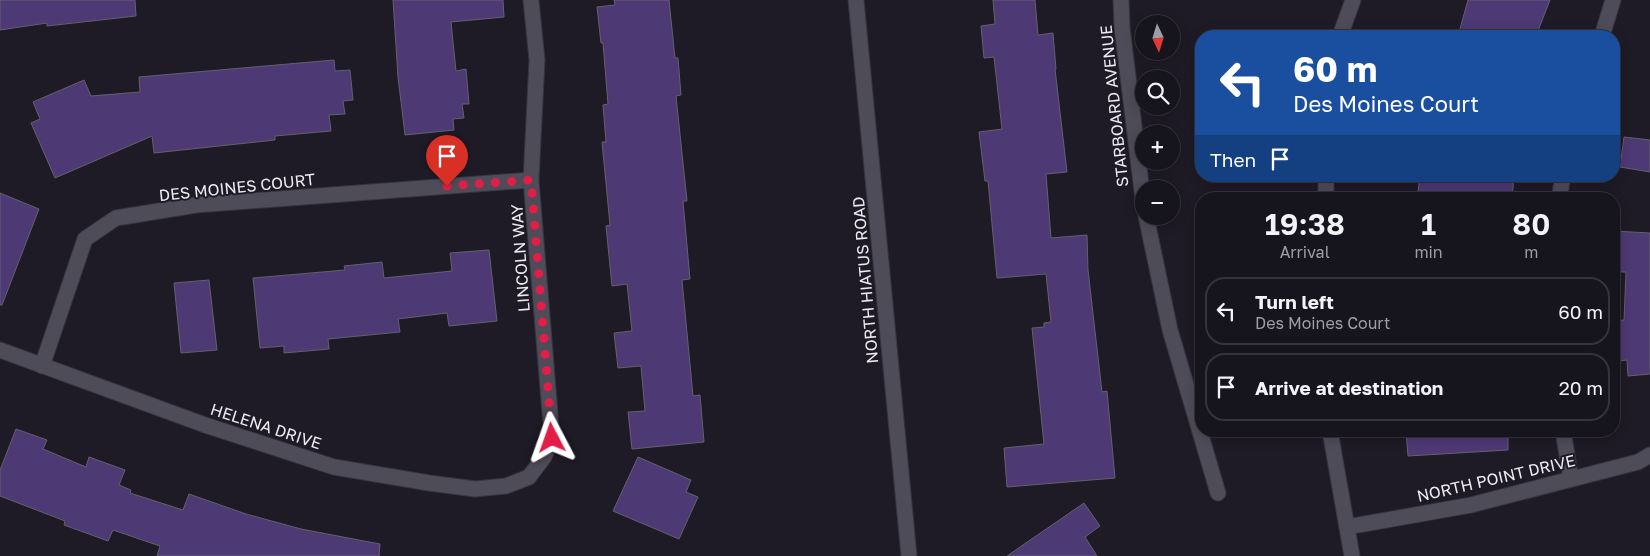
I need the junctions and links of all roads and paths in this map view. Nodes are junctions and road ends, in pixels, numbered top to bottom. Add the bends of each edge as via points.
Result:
1 (531, 0) edge
2 (856, 0) edge
3 (1121, 0) edge
4 (1352, 0) edge
5 (1613, 0) edge
6 (1342, 30) edge
7 (1604, 30) edge
8 (531, 180) junction
9 (1141, 180) edge
10 (1148, 225) edge
11 (0, 350) edge
12 (42, 366) junction
13 (1195, 415) edge
14 (1202, 437) edge
15 (1331, 437) edge
16 (1564, 437) edge
17 (1650, 456) edge
18 (529, 477) joint
19 (1571, 478) junction
20 (1218, 493) dead end
21 (1347, 527) junction
22 (909, 556) edge
23 (1352, 556) edge

1 - 8 street, LINCOLN WAY via 537,60
2 - 22 street, NORTH HIATUS ROAD
3 - 9 street, STARBOARD AVENUE
4 - 6 street
5 - 7 street
8 - 12 street, DES MOINES COURT via 196,206 116,218 85,239
8 - 18 street, LINCOLN WAY via 552,438 544,458
10 - 13 street via 1170,330
11 - 12 street, HELENA DRIVE
12 - 18 street, HELENA DRIVE via 334,467 475,489 506,486
14 - 20 street
15 - 21 street
16 - 19 street
17 - 19 street, NORTH POINT DRIVE via 1638,462
19 - 21 street, NORTH POINT DRIVE via 1471,505
21 - 23 street

